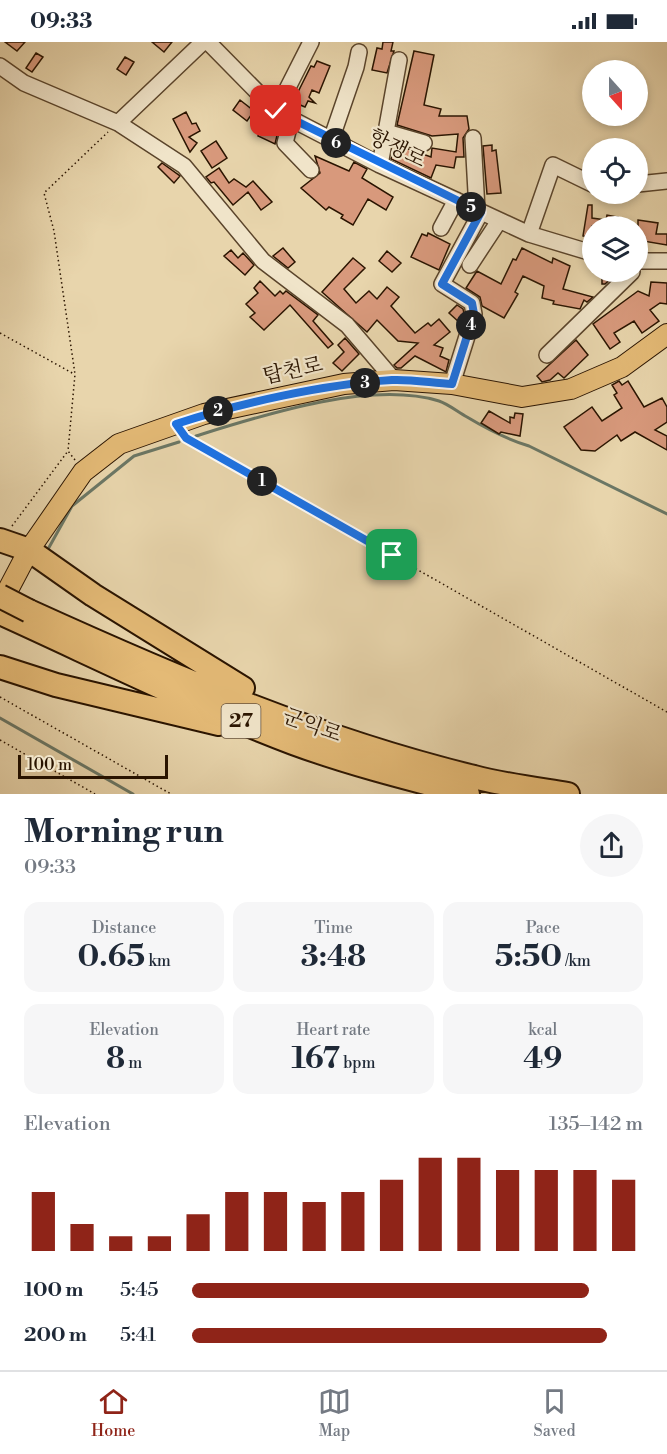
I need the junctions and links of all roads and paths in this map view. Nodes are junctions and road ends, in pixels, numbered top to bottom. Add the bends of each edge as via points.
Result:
1 (203, 42) edge
2 (208, 42) edge
3 (311, 42) edge
4 (359, 52) dead end
5 (399, 60) dead end
6 (0, 66) edge
7 (276, 111) junction
8 (291, 119) junction
9 (118, 123) junction
10 (386, 132) junction
11 (473, 138) dead end
12 (331, 141) junction
13 (424, 143) dead end
14 (380, 165) junction
15 (311, 170) dead end
16 (582, 179) edge
17 (667, 181) edge
18 (648, 183) edge
19 (456, 200) junction
20 (479, 211) junction
21 (499, 221) junction
22 (441, 228) dead end
23 (529, 234) junction
24 (582, 250) edge
25 (667, 261) edge
26 (648, 264) edge
27 (470, 265) dead end
28 (620, 282) edge
29 (0, 333) edge
30 (667, 334) edge
31 (547, 355) dead end
32 (75, 374) junction
33 (394, 380) junction
34 (452, 384) junction
35 (176, 424) junction
36 (68, 451) junction
37 (83, 472) junction
38 (3, 537) edge
39 (29, 550) junction
40 (0, 596) edge
41 (0, 605) edge
42 (0, 612) edge
43 (26, 617) junction
44 (0, 667) edge
45 (0, 697) edge
46 (667, 711) edge
47 (314, 729) junction
48 (0, 740) edge
49 (293, 743) junction
50 (95, 794) edge
51 (171, 794) edge
52 (468, 794) edge
53 (568, 794) edge

1 - 9 street
2 - 7 street, 항쟁로
3 - 7 street
4 - 12 street
5 - 10 street
6 - 9 street via 24,83
7 - 8 street, 항쟁로
8 - 12 street, 항쟁로
8 - 15 street via 285,143
9 - 32 path via 44,193 54,231
9 - 33 street via 184,166 263,261 347,325
10 - 13 street
10 - 14 street
11 - 20 street
12 - 14 street, 항쟁로
14 - 19 street, 항쟁로
16 - 23 street via 553,165
17 - 18 street
19 - 20 street, 항쟁로
19 - 22 street
20 - 21 street, 항쟁로
20 - 34 street via 442,284 472,303 474,314
21 - 23 street, 항쟁로
21 - 27 street
23 - 24 street, 항쟁로
25 - 26 street
28 - 31 street
29 - 32 path
30 - 34 main road, 탑천로 via 622,368 571,389 522,397
32 - 36 path
33 - 34 main road, 탑천로
33 - 35 main road, 탑천로 via 344,384 204,414
35 - 37 main road, 탑천로 via 119,444
35 - 46 path via 186,438
36 - 37 path
36 - 38 path
37 - 39 main road, 탑천로
38 - 39 highway
39 - 41 main road, 탑천로
39 - 47 highway via 192,658
40 - 43 highway, 군익로, bridge
42 - 43 highway, 군익로 / 27
43 - 47 highway, 군익로
43 - 49 highway, 군익로 / 27 via 87,655
44 - 49 highway via 56,685
45 - 51 path
47 - 53 highway, 군익로 via 474,777
48 - 50 path
49 - 52 highway, 군익로 / 27

